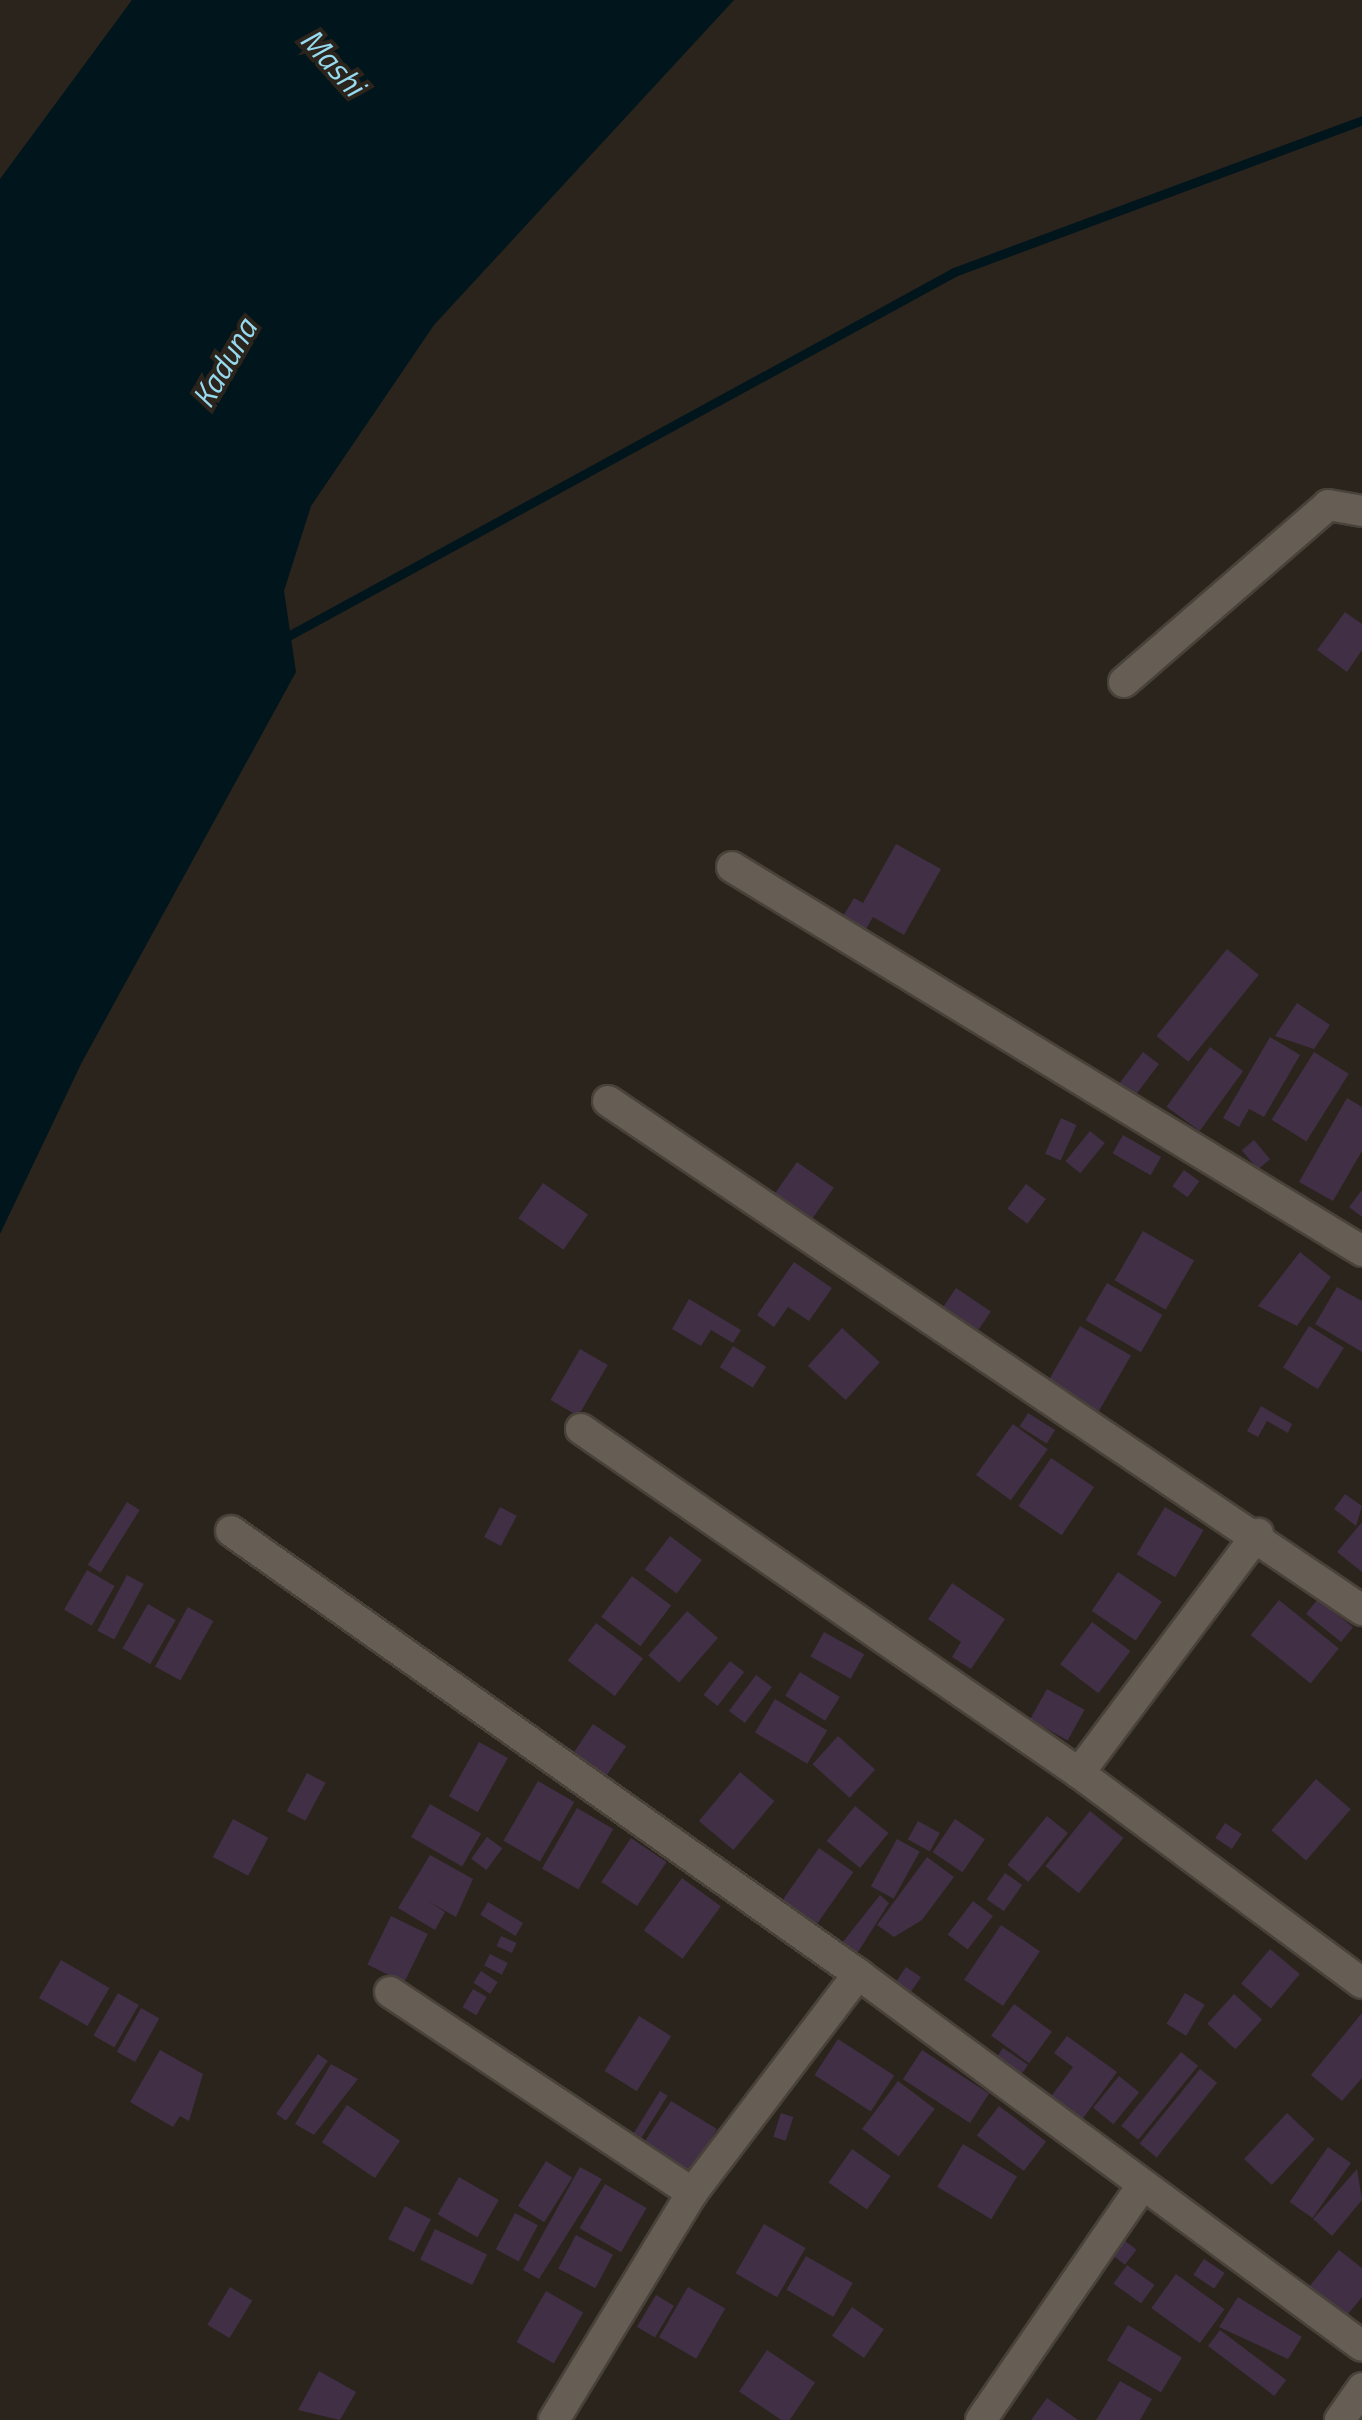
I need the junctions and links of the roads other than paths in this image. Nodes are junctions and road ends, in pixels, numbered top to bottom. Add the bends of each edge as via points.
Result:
1 (1362, 512) edge
2 (1124, 682) dead end
3 (732, 868) dead end
4 (608, 1100) dead end
5 (1362, 1251) edge
6 (581, 1430) dead end
7 (231, 1531) dead end
8 (1258, 1534) junction
9 (1362, 1610) edge
10 (1079, 1773) junction
11 (858, 1974) junction
12 (1362, 1982) edge
13 (390, 1992) dead end
14 (1141, 2187) junction
15 (692, 2193) junction
16 (1362, 2346) edge
17 (1362, 2388) edge
18 (554, 2420) edge
19 (981, 2420) edge
20 (1340, 2420) edge

1 - 2 street via 1328,505
3 - 5 street
4 - 8 street
6 - 10 street
7 - 11 street
8 - 9 street
8 - 10 street
10 - 12 street
11 - 14 street
11 - 15 street
13 - 15 street
14 - 16 street
14 - 19 street
15 - 18 street
17 - 20 street

